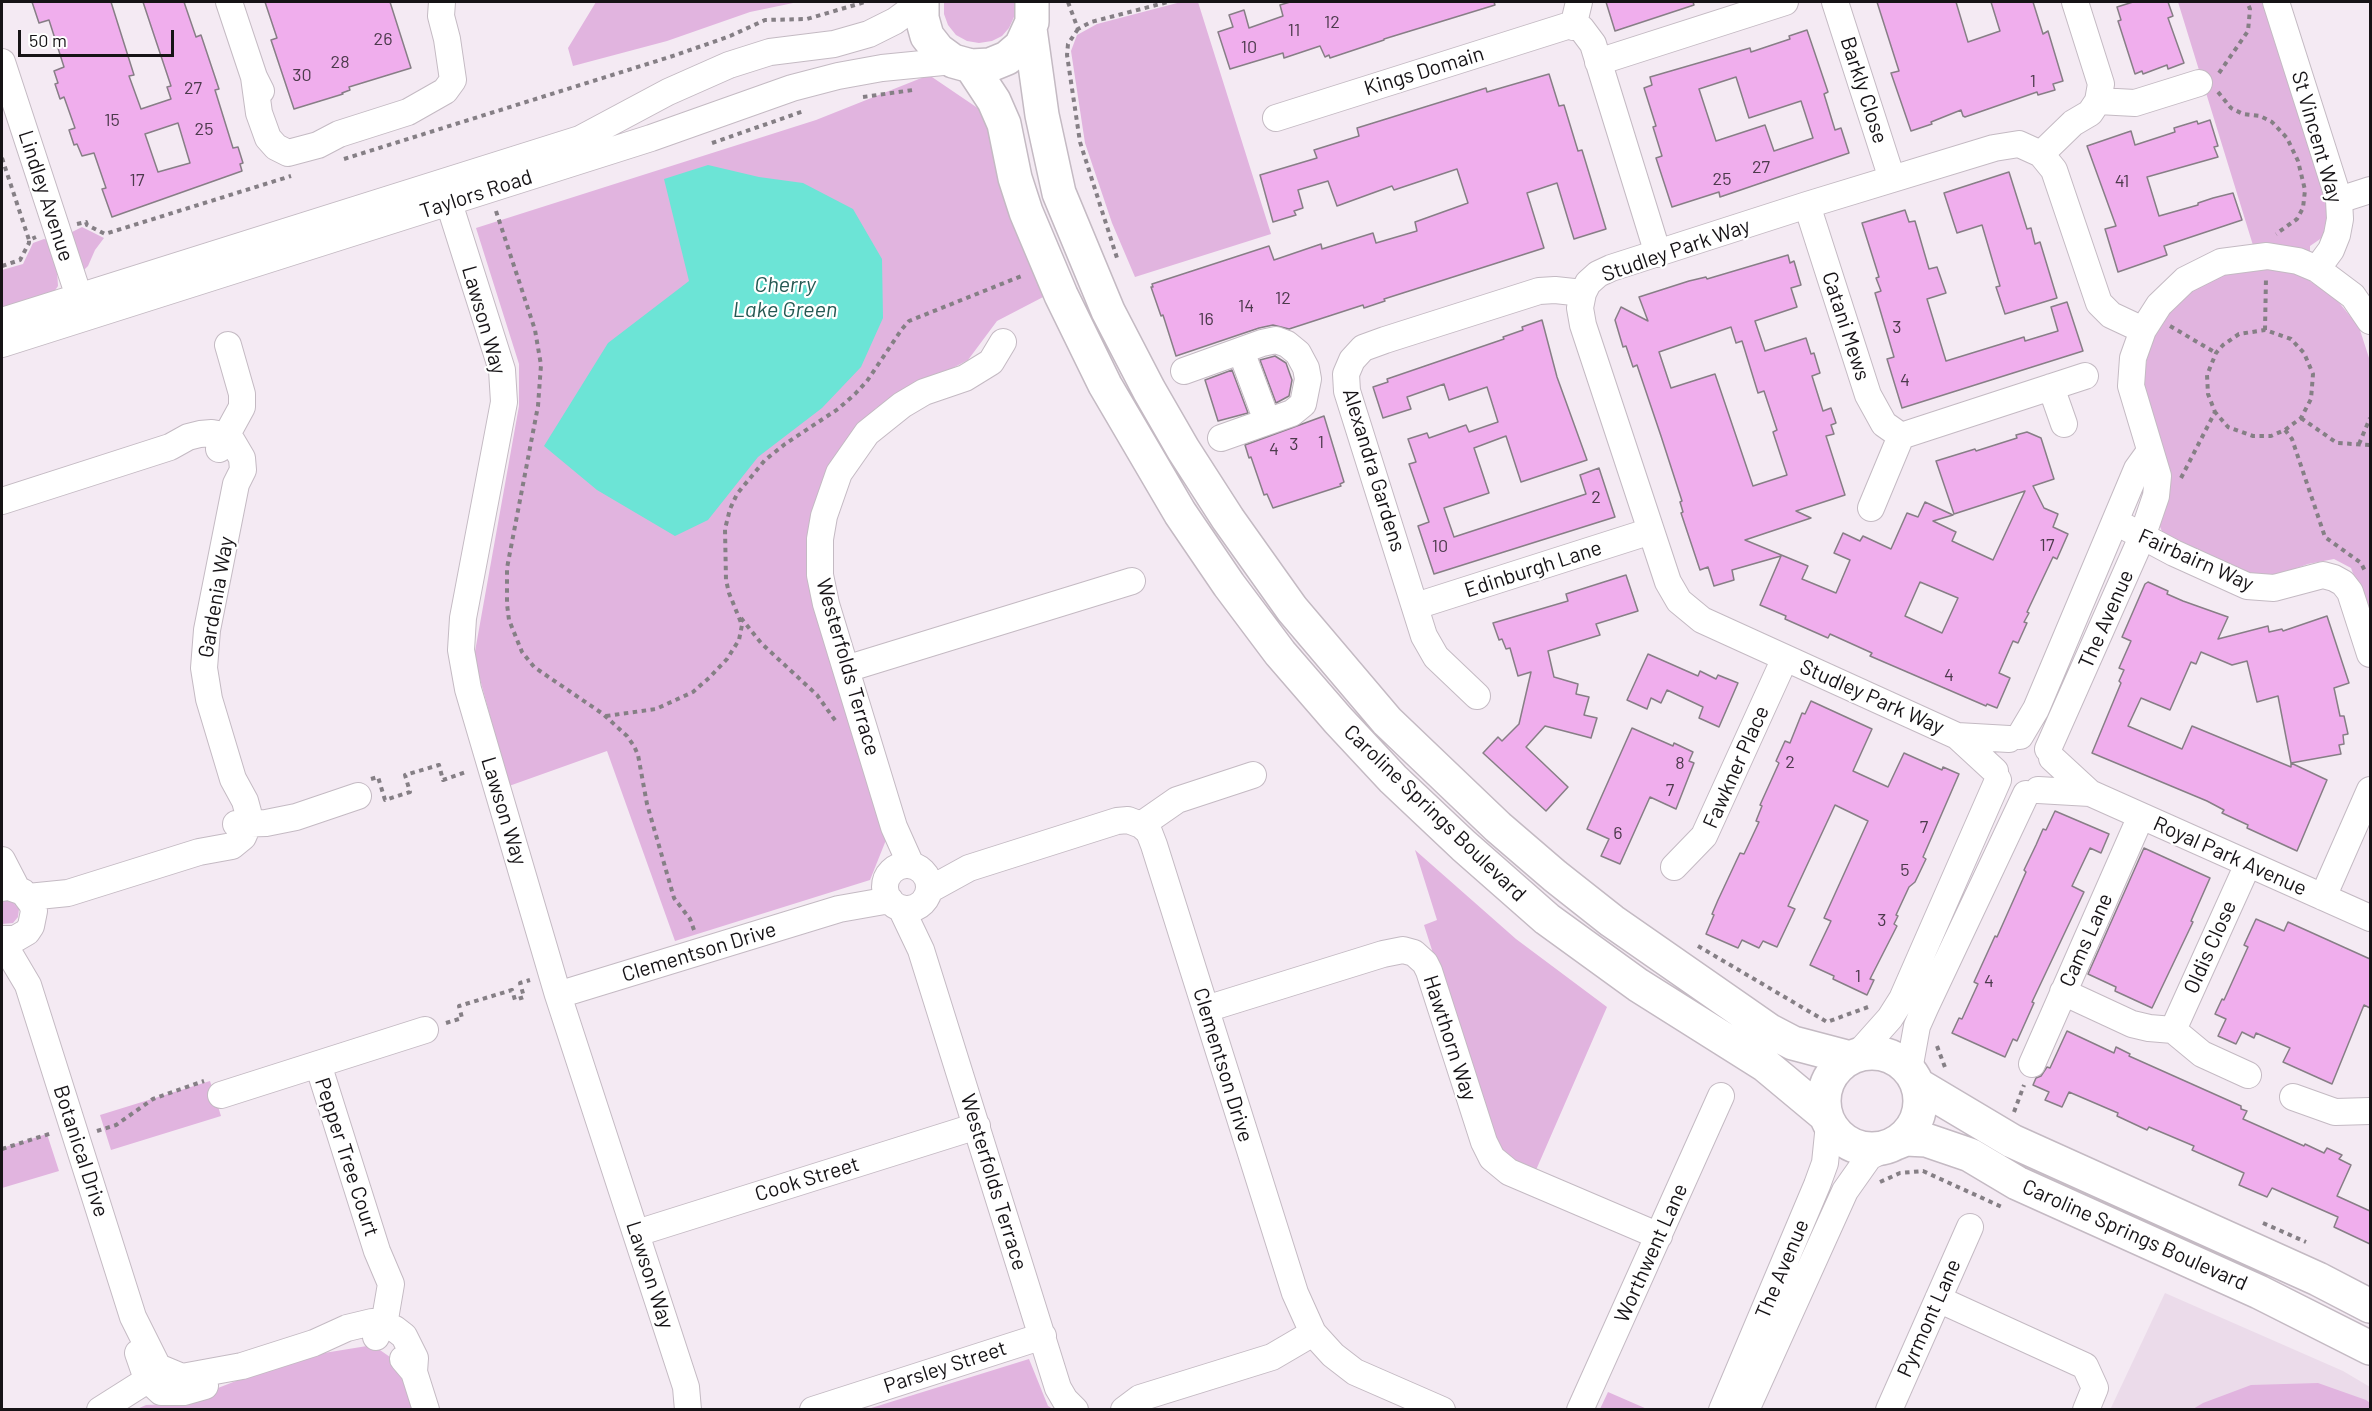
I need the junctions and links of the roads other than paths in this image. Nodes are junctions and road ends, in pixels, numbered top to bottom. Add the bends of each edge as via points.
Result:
1 (229, 2) edge
2 (442, 2) edge
3 (922, 2) edge
4 (1061, 2) edge
5 (1579, 2) edge
6 (1785, 2) edge
7 (1835, 2) edge
8 (2075, 2) edge
9 (2276, 2) edge
10 (1032, 17) edge
11 (1573, 27) junction
12 (2, 62) edge
13 (1598, 62) junction
14 (962, 64) junction
15 (2211, 82) road end
16 (2098, 101) junction
17 (1276, 118) dead end
18 (2041, 154) junction
19 (1892, 179) junction
20 (2370, 190) edge
21 (2339, 200) junction
22 (1807, 205) junction
23 (452, 213) junction
24 (1658, 254) junction
25 (2317, 269) junction
26 (1583, 293) junction
27 (82, 307) junction
28 (2, 321) edge
29 (2370, 321) edge
30 (2148, 323) junction
31 (1003, 342) dead end
32 (2, 344) edge
33 (228, 345) dead end
34 (1241, 351) junction
35 (1184, 371) dead end
36 (1307, 372) junction
37 (1346, 374) junction
38 (2085, 376) dead end
39 (2051, 387) junction
40 (1267, 421) junction
41 (2064, 424) dead end
42 (1901, 436) junction
43 (1221, 438) dead end
44 (223, 443) junction
45 (2150, 451) junction
46 (2, 501) edge
47 (1871, 508) dead end
48 (2116, 522) junction
49 (1651, 531) junction
50 (2142, 537) junction
51 (1132, 581) dead end
52 (1416, 606) junction
53 (2370, 654) edge
54 (1785, 658) junction
55 (846, 669) junction
56 (1477, 696) dead end
57 (1957, 736) junction
58 (2014, 737) junction
59 (2050, 753) junction
60 (1253, 774) dead end
61 (1996, 776) junction
62 (2370, 790) edge
63 (2032, 792) junction
64 (2090, 793) junction
65 (358, 796) road end
66 (2141, 816) junction
67 (242, 824) junction
68 (1141, 825) junction
69 (2, 860) edge
70 (2248, 864) junction
71 (1674, 867) dead end
72 (907, 886) junction
73 (2323, 897) junction
74 (21, 905) edge
75 (2370, 918) edge
76 (2, 940) edge
77 (28, 985) junction
78 (2062, 992) junction
79 (558, 995) junction
80 (1206, 1010) junction
81 (424, 1030) road end
82 (2173, 1030) junction
83 (1854, 1057) junction
84 (318, 1064) junction
85 (2032, 1064) road end
86 (2248, 1075) dead end
87 (1913, 1078) junction
88 (221, 1095) dead end
89 (1721, 1096) dead end
90 (2293, 1097) dead end
91 (2370, 1111) edge
92 (1827, 1120) junction
93 (977, 1126) junction
94 (1891, 1146) junction
95 (1970, 1227) dead end
96 (637, 1233) junction
97 (1659, 1236) junction
98 (1938, 1299) junction
99 (2370, 1306) edge
100 (378, 1328) junction
101 (1313, 1333) junction
102 (1043, 1336) junction
103 (2370, 1348) edge
104 (155, 1379) junction
105 (1406, 1402) edge
106 (100, 1410) edge
107 (112, 1410) edge
108 (426, 1410) edge
109 (688, 1410) edge
110 (813, 1410) edge
111 (1075, 1410) edge
112 (1124, 1410) edge
113 (1442, 1410) edge
114 (1580, 1410) edge
115 (1722, 1410) edge
116 (1746, 1410) edge
117 (1889, 1410) edge
118 (2086, 1410) edge

1 - 2 street via 274,122 285,135 300,139 339,134 408,112 449,87 453,80
3 - 14 main road, Caroline Springs Boulevard via 927,36 938,50
3 - 27 street, Taylors Road via 868,34 834,44 770,52 729,65 572,142
4 - 10 main road
5 - 11 street
6 - 13 street
7 - 19 street, Barkly Close
8 - 16 street via 2101,84
9 - 21 street, St Vincent Way
10 - 14 main road via 1021,45 1007,58 990,65
10 - 83 main road, Caroline Springs Boulevard via 1042,115 1059,193 1104,301 1183,449 1292,609 1387,721 1555,876 1612,921 1770,1031 1793,1043
11 - 13 street via 1581,28 1593,44
11 - 17 street, Kings Domain
12 - 27 street, Lindley Avenue
13 - 24 street
14 - 23 street, Taylors Road via 882,68 792,88
14 - 92 main road, Caroline Springs Boulevard via 994,101 1004,124 1026,213 1105,385 1180,513 1280,653 1393,779 1548,919 1638,985 1765,1065
15 - 16 street via 2135,103
16 - 18 street via 2090,113 2073,123
18 - 19 street, Studley Park Way via 2019,144 1994,148
18 - 30 street via 2054,170 2099,303 2111,315
19 - 22 street, Studley Park Way
20 - 21 street
21 - 25 street, St Vincent Way via 2337,235
22 - 24 street, Studley Park Way
22 - 42 street, Catani Mews via 1868,395 1884,424
23 - 27 street, Taylors Road
23 - 79 street, Lawson Way via 502,370 504,402 463,618 461,650 468,689
24 - 26 street, Studley Park Way via 1598,274
25 - 29 street, The Avenue via 2353,296
25 - 30 street, The Avenue via 2267,256 2221,262 2185,280 2159,305
26 - 37 street, Alexandra Gardens via 1539,291 1382,341 1363,348
26 - 49 street, Studley Park Way via 1583,326
27 - 28 street, Taylors Road
27 - 32 street, Taylors Road
30 - 45 street, The Avenue via 2133,358 2131,386
31 - 55 street, Westerfolds Terrace via 991,362 965,378 924,392 880,421 839,474 824,516 820,575
33 - 44 street via 242,407
34 - 35 street
34 - 36 street via 1276,340 1298,353
34 - 40 street
36 - 37 street
36 - 40 street via 1303,404 1292,413
37 - 52 street, Alexandra Gardens via 1347,391
38 - 39 street
39 - 41 street
39 - 42 street
40 - 43 street
42 - 47 street
44 - 46 street via 212,433 200,434
44 - 67 street, Gardenia Way via 232,441 242,458 243,470 236,483 207,630 204,668 208,699 233,779 248,812
45 - 48 street, The Avenue via 2137,469
45 - 50 street, The Avenue via 2158,476 2156,496
48 - 50 street, Fairbairn Way
48 - 58 street, The Avenue via 2036,709
49 - 52 street, Edinburgh Lane
49 - 54 street, Studley Park Way via 1668,582 1680,601 1702,620
50 - 53 street, Fairbairn Way via 2247,586 2274,588 2323,575 2334,578 2350,592
50 - 59 street, The Avenue
51 - 55 street
52 - 56 street, Alexandra Gardens via 1424,636 1436,657
54 - 57 street, Studley Park Way
54 - 71 street, Fawkner Place via 1704,836
55 - 72 street, Westerfolds Terrace via 894,827
57 - 58 street, Studley Park Way
57 - 61 street, Studley Park Way
58 - 59 street via 2036,738
58 - 61 street via 1997,753
59 - 63 street via 2050,776
59 - 64 street, Royal Park Avenue
60 - 68 street via 1177,800
61 - 63 street via 2010,791
61 - 83 street via 1902,999
62 - 73 street
63 - 64 street, Royal Park Avenue
63 - 87 street via 1917,1026
64 - 66 street, Royal Park Avenue
65 - 67 street via 296,817
66 - 70 street, Royal Park Avenue
66 - 78 street, Cams Lane
67 - 74 street via 243,837 222,849 199,852
68 - 72 street, Clementson Drive via 1117,821
68 - 80 street, Clementson Drive via 1154,845
69 - 74 street, Botanical Drive
70 - 73 street, Royal Park Avenue
70 - 82 street, Oldis Close
72 - 79 street, Clementson Drive
72 - 93 street, Westerfolds Terrace via 921,950
73 - 75 street, Royal Park Avenue
74 - 76 street via 15,939
74 - 77 street, Botanical Drive
76 - 77 street, Botanical Drive
77 - 104 street, Botanical Drive via 133,1317 153,1359
78 - 82 street via 2132,1024
78 - 85 street, Cams Lane
79 - 96 street, Lawson Way
80 - 97 street, Hawthorn Way via 1383,954 1403,950 1414,953 1429,971 1492,1158 1509,1172
80 - 101 street, Clementson Drive via 1295,1293
81 - 84 street, Pepper Tree Court
82 - 86 street via 2202,1054
83 - 87 main road via 1885,1055 1898,1061
83 - 92 main road via 1839,1066 1828,1082 1823,1102
84 - 88 street, Pepper Tree Court
84 - 100 street, Pepper Tree Court via 391,1284
87 - 94 main road via 1920,1098 1919,1112 1906,1135
87 - 99 main road, Caroline Springs Boulevard via 2012,1141
89 - 97 street, Worthwent Lane
90 - 91 street via 2335,1112
92 - 94 main road via 1839,1138 1853,1146 1870,1150
92 - 115 street, The Avenue via 1825,1163
93 - 96 street, Cook Street
93 - 102 street, Westerfolds Terrace
94 - 103 main road, Caroline Springs Boulevard via 1906,1139 1926,1140 1970,1155 2017,1183 2259,1292
94 - 116 street, The Avenue via 1869,1157 1845,1191
95 - 98 street, Pyrmont Lane
96 - 109 street, Lawson Way via 686,1387
97 - 114 street, Worthwent Lane
98 - 117 street, Pyrmont Lane
98 - 118 street via 2085,1366 2095,1388
100 - 104 street via 242,1366
100 - 108 street via 414,1372
101 - 105 street, Clementson Drive via 1355,1372
101 - 112 street via 1272,1357 1140,1398
102 - 110 street, Parsley Street
102 - 111 street, Westerfolds Terrace via 1058,1388
104 - 106 street
104 - 107 street via 144,1398 134,1405
105 - 113 street, Clementson Drive

